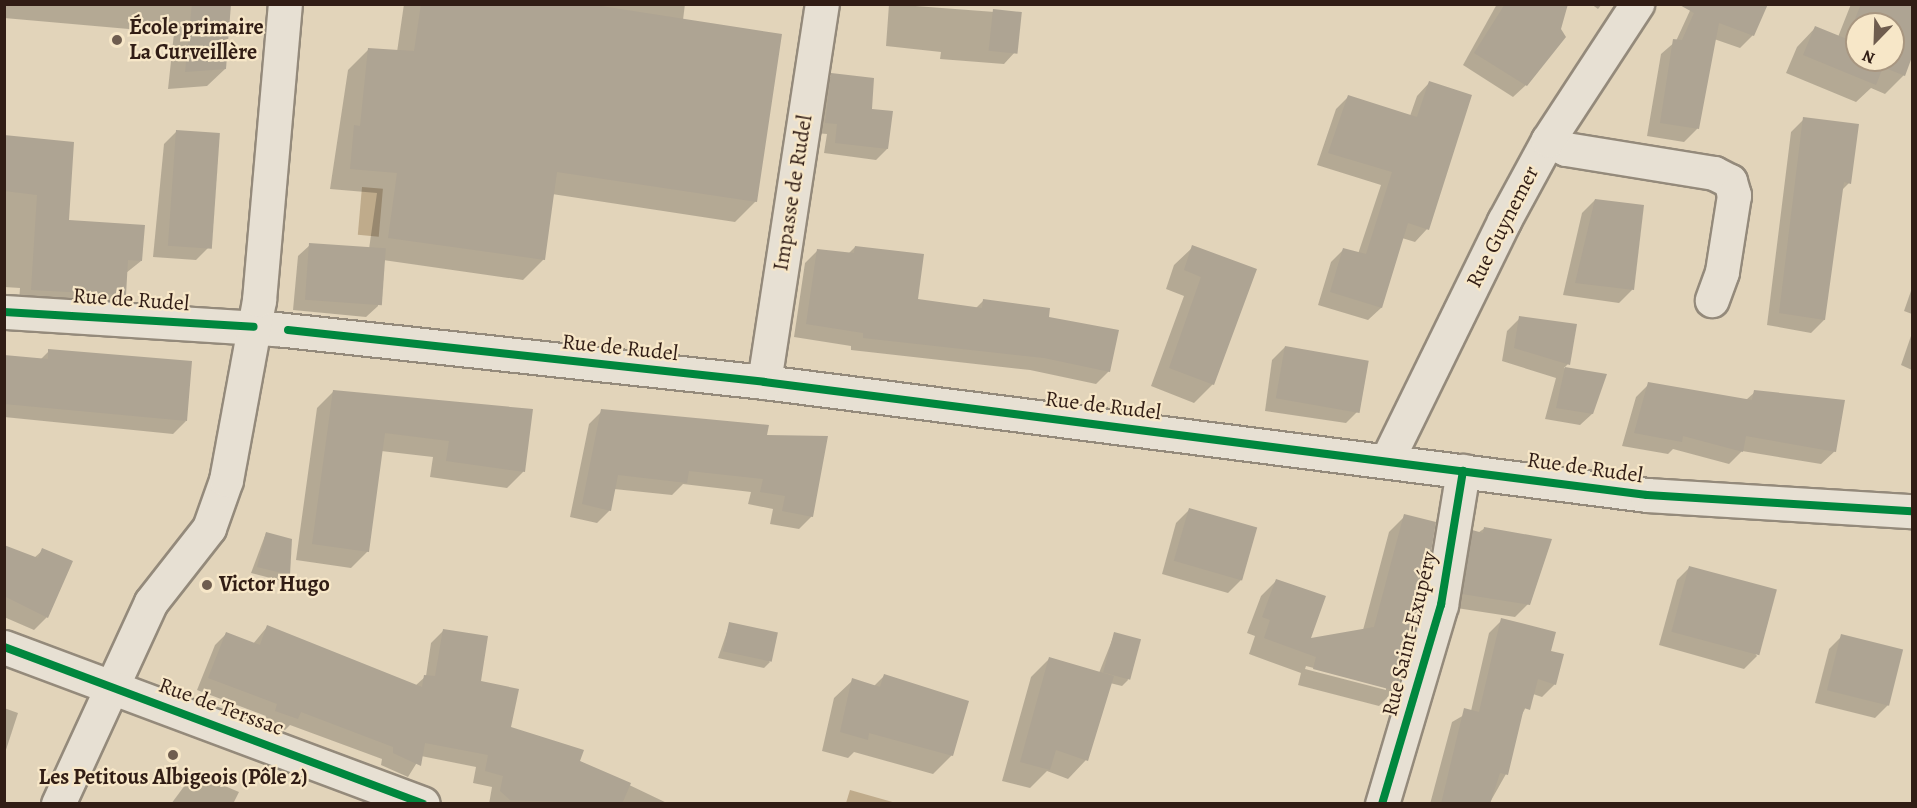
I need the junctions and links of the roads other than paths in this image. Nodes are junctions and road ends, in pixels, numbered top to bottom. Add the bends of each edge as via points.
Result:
1 (285, 4) edge
2 (822, 4) edge
3 (1637, 4) edge
4 (1548, 141) junction
5 (1712, 300) dead end
6 (4, 312) edge
7 (257, 314) junction
8 (764, 382) junction
9 (1387, 460) junction
10 (1463, 471) junction
11 (1912, 512) edge
12 (4, 647) edge
13 (111, 686) junction
14 (58, 804) edge
15 (423, 804) edge
16 (1382, 804) edge

1 - 7 street
2 - 8 street, Impasse de Rudel
3 - 4 street, Rue Guynemer
4 - 5 street via 1566,149 1714,173 1730,181 1734,195 1722,272
4 - 9 street, Rue Guynemer
6 - 7 street, Rue de Rudel
7 - 8 street, Rue de Rudel
7 - 13 street via 236,438 209,528 151,602
8 - 9 street, Rue de Rudel
9 - 10 street, Rue de Rudel
10 - 11 street, Rue de Rudel via 1647,495
10 - 16 street, Rue Saint-Exupéry via 1441,605
12 - 13 street, Rue de Terssac
13 - 14 street
13 - 15 street, Rue de Terssac

